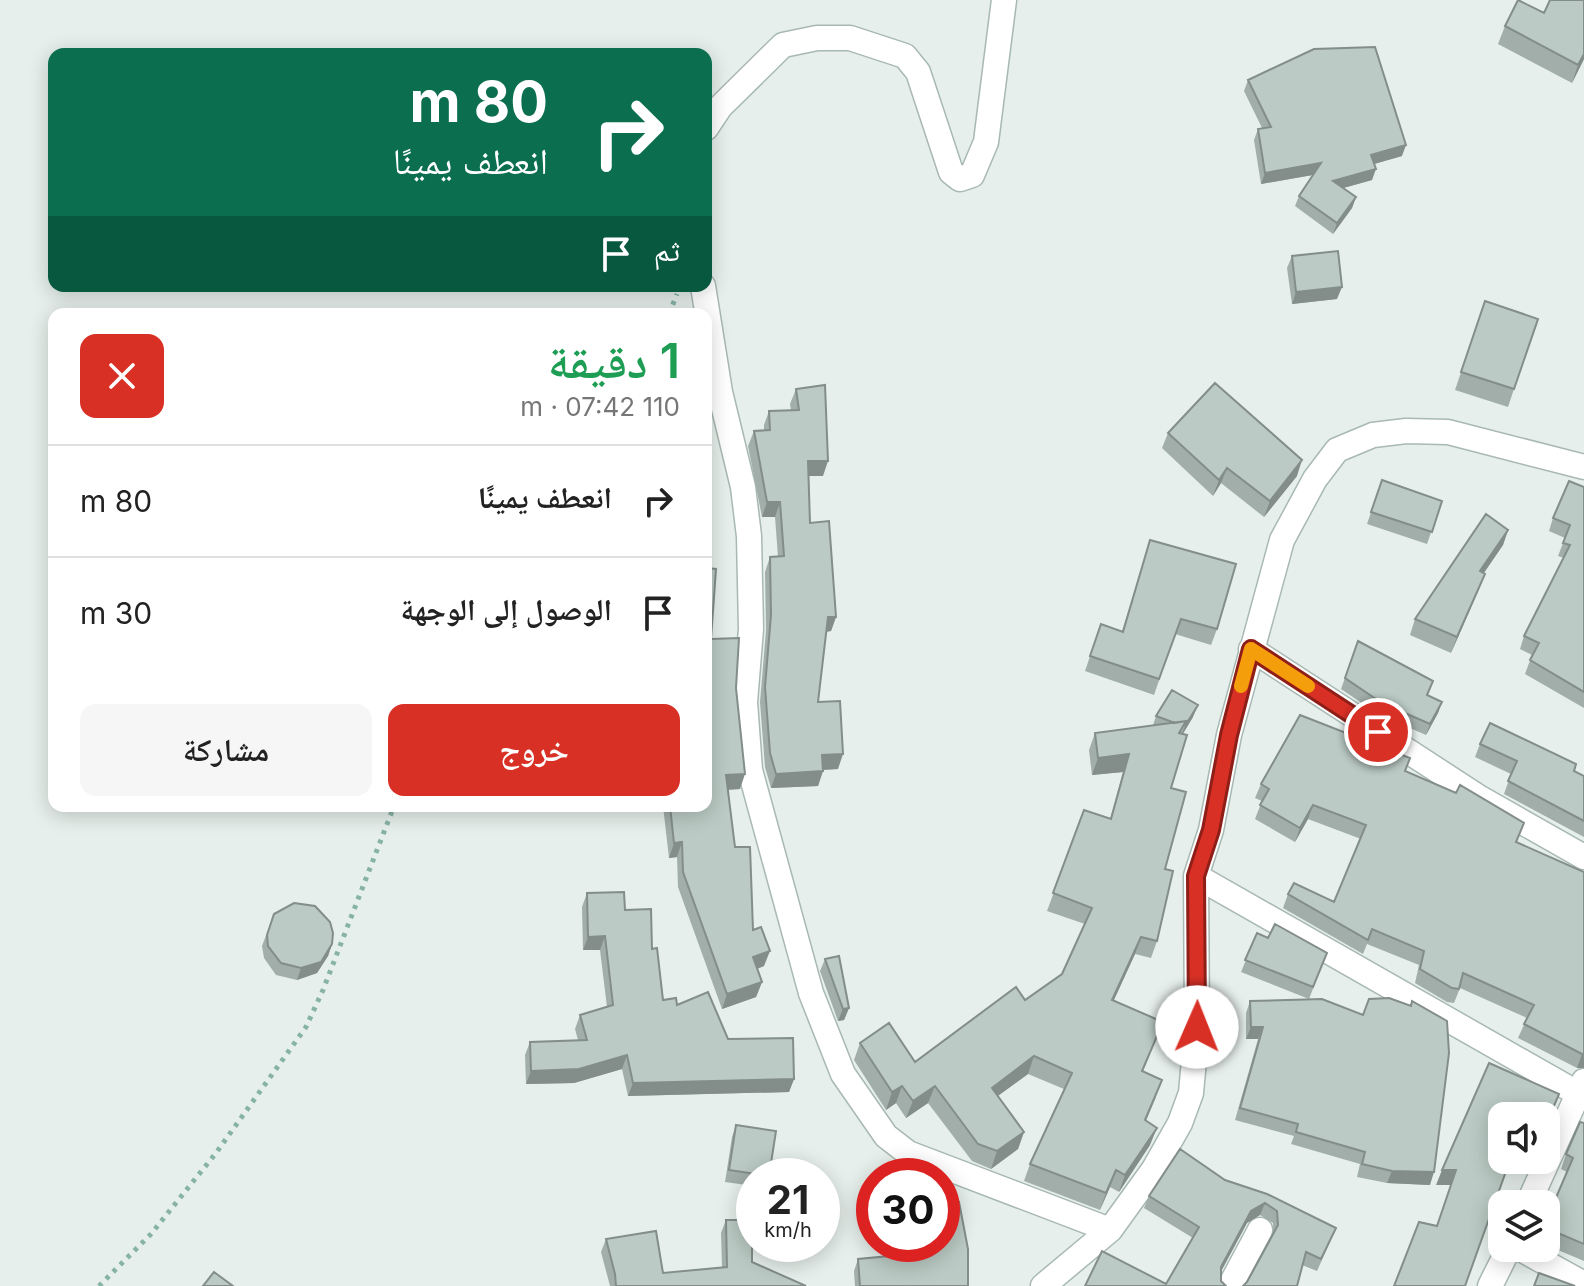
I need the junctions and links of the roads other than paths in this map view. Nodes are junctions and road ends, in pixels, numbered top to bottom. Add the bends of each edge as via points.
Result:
1 (1004, 0) edge
2 (712, 119) edge
3 (712, 342) edge
4 (1584, 467) edge
5 (1251, 649) junction
6 (1584, 857) edge
7 (1196, 876) junction
8 (1581, 1087) edge
9 (1534, 1190) edge
10 (1110, 1230) junction
11 (1260, 1230) dead end
12 (1502, 1262) edge
13 (1544, 1262) edge
14 (1584, 1284) edge
15 (1043, 1286) edge
16 (1230, 1286) edge
17 (1490, 1286) edge

1 - 2 street via 986,142 972,175 960,179 951,172 918,72 905,56 850,38 783,45
3 - 10 street via 749,536 751,629 745,715 750,770 811,993 843,1074 886,1136 908,1153
4 - 5 street via 1448,432 1373,435 1337,450 1282,540
5 - 6 street via 1480,798
5 - 7 street
7 - 8 street
7 - 10 street via 1197,1027 1191,1093 1154,1169
8 - 9 street
10 - 15 street
11 - 16 street
12 - 17 street
13 - 14 street

